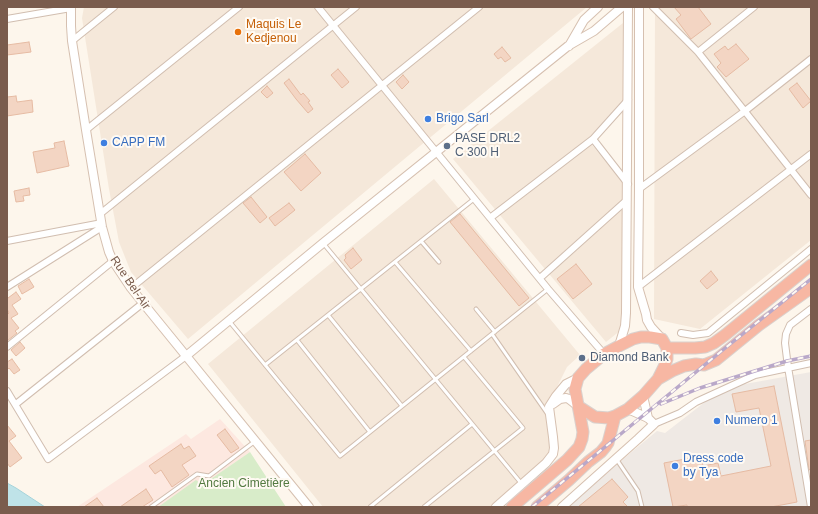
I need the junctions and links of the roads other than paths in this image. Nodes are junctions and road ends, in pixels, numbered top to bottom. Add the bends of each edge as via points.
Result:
1 (71, 7) edge
2 (114, 7) edge
3 (239, 7) edge
4 (318, 7) edge
5 (356, 7) edge
6 (479, 7) edge
7 (598, 7) edge
8 (622, 7) edge
9 (628, 7) edge
10 (639, 7) edge
11 (653, 7) edge
12 (754, 7) edge
13 (7, 19) edge
14 (333, 26) junction
15 (72, 41) junction
16 (568, 46) junction
17 (698, 52) junction
18 (811, 59) edge
19 (382, 85) junction
20 (628, 100) junction
21 (745, 111) junction
22 (86, 130) junction
23 (593, 139) junction
24 (436, 152) junction
25 (811, 154) edge
26 (791, 170) junction
27 (628, 184) junction
28 (639, 188) junction
29 (811, 195) edge
30 (474, 199) junction
31 (627, 200) junction
32 (100, 214) junction
33 (490, 218) junction
34 (102, 225) junction
35 (7, 241) edge
36 (422, 241) junction
37 (323, 243) junction
38 (811, 249) edge
39 (113, 261) junction
40 (395, 262) junction
41 (439, 262) dead end
42 (811, 265) edge
43 (540, 278) junction
44 (7, 287) edge
45 (638, 287) junction
46 (131, 288) junction
47 (811, 288) edge
48 (361, 289) junction
49 (548, 289) junction
50 (143, 304) junction
51 (476, 308) dead end
52 (811, 308) edge
53 (328, 316) junction
54 (229, 321) junction
55 (495, 332) junction
56 (681, 333) dead end
57 (492, 334) junction
58 (297, 340) junction
59 (664, 343) junction
60 (619, 346) junction
61 (7, 347) edge
62 (471, 351) junction
63 (604, 354) junction
64 (186, 356) junction
65 (464, 357) junction
66 (811, 363) edge
67 (266, 365) junction
68 (788, 367) junction
69 (578, 378) junction
70 (658, 379) junction
71 (435, 380) junction
72 (7, 391) edge
73 (643, 396) junction
74 (16, 404) junction
75 (402, 406) junction
76 (578, 406) junction
77 (549, 407) junction
78 (628, 409) junction
79 (550, 416) junction
80 (615, 416) junction
81 (651, 421) junction
82 (472, 424) junction
83 (370, 432) junction
84 (256, 441) junction
85 (494, 451) junction
86 (616, 458) junction
87 (522, 484) junction
88 (151, 507) edge
89 (309, 507) edge
90 (370, 507) edge
91 (424, 507) edge
92 (496, 507) edge
93 (512, 507) edge
94 (537, 507) edge
95 (562, 507) edge
96 (642, 507) edge
97 (811, 507) edge

1 - 13 street
1 - 15 main road, Rue Bel-Air
2 - 15 street
3 - 22 street
4 - 14 street
5 - 14 street
6 - 19 street
7 - 16 main road via 584,20
8 - 16 main road via 594,32
9 - 20 main road
10 - 28 main road
11 - 17 street
12 - 17 street
14 - 19 street
14 - 32 street
15 - 22 main road, Rue Bel-Air
16 - 24 main road
17 - 21 street
18 - 21 street
19 - 24 street
19 - 46 street
20 - 23 street
20 - 27 main road
21 - 26 street
21 - 28 street
22 - 32 main road, Rue Bel-Air
23 - 27 street
23 - 33 street
24 - 30 street
24 - 37 main road
25 - 26 street
26 - 29 street
26 - 45 street
27 - 31 main road
28 - 45 main road
30 - 33 street
30 - 36 lane
31 - 43 street
31 - 60 main road via 626,313
32 - 34 main road, Rue Bel-Air
33 - 43 street
34 - 35 street
34 - 39 main road, Rue Bel-Air
34 - 44 street
36 - 40 lane
36 - 41 lane
37 - 48 lane
37 - 54 main road
38 - 56 street via 708,333
39 - 46 main road, Rue Bel-Air
39 - 61 street
40 - 48 lane
40 - 62 lane
42 - 59 highway via 714,343 695,348
43 - 49 street
45 - 59 main road via 647,320
46 - 50 main road, Rue Bel-Air
47 - 70 highway via 716,360 704,365 684,366
48 - 53 lane
48 - 71 lane
49 - 55 lane
49 - 63 street
50 - 64 main road, Rue Bel-Air
50 - 74 street
51 - 55 lane
52 - 68 street via 790,325 786,334
53 - 58 lane
53 - 75 lane
54 - 64 main road
54 - 67 lane
55 - 57 lane
57 - 62 lane
57 - 79 lane
58 - 67 lane
58 - 83 lane
59 - 60 highway via 650,337 641,337
59 - 70 highway via 667,359
60 - 63 highway
62 - 65 lane
63 - 69 highway
64 - 74 street via 48,459
64 - 84 main road, Rue Bel-Air
65 - 71 lane
65 - 85 lane via 523,428
66 - 68 street
67 - 83 lane via 340,456
68 - 81 street via 755,375 696,402 680,413
68 - 97 street
69 - 76 highway via 575,389
69 - 77 main road via 566,384
70 - 73 highway
71 - 75 lane
71 - 82 lane
72 - 74 street
73 - 78 highway
73 - 81 main road
75 - 83 lane
76 - 77 main road via 569,399 562,398
76 - 80 highway via 595,417
76 - 93 highway via 583,432 579,447
77 - 79 main road
78 - 80 highway
78 - 81 main road
79 - 87 main road via 554,448 552,454 546,463
80 - 94 highway via 608,443 601,452
81 - 86 main road via 638,440
82 - 85 lane
82 - 90 lane
84 - 88 lane via 208,476 197,474
84 - 89 main road, Rue Bel-Air
85 - 87 lane
85 - 91 lane
86 - 95 main road
86 - 96 lane via 638,491
87 - 92 main road

